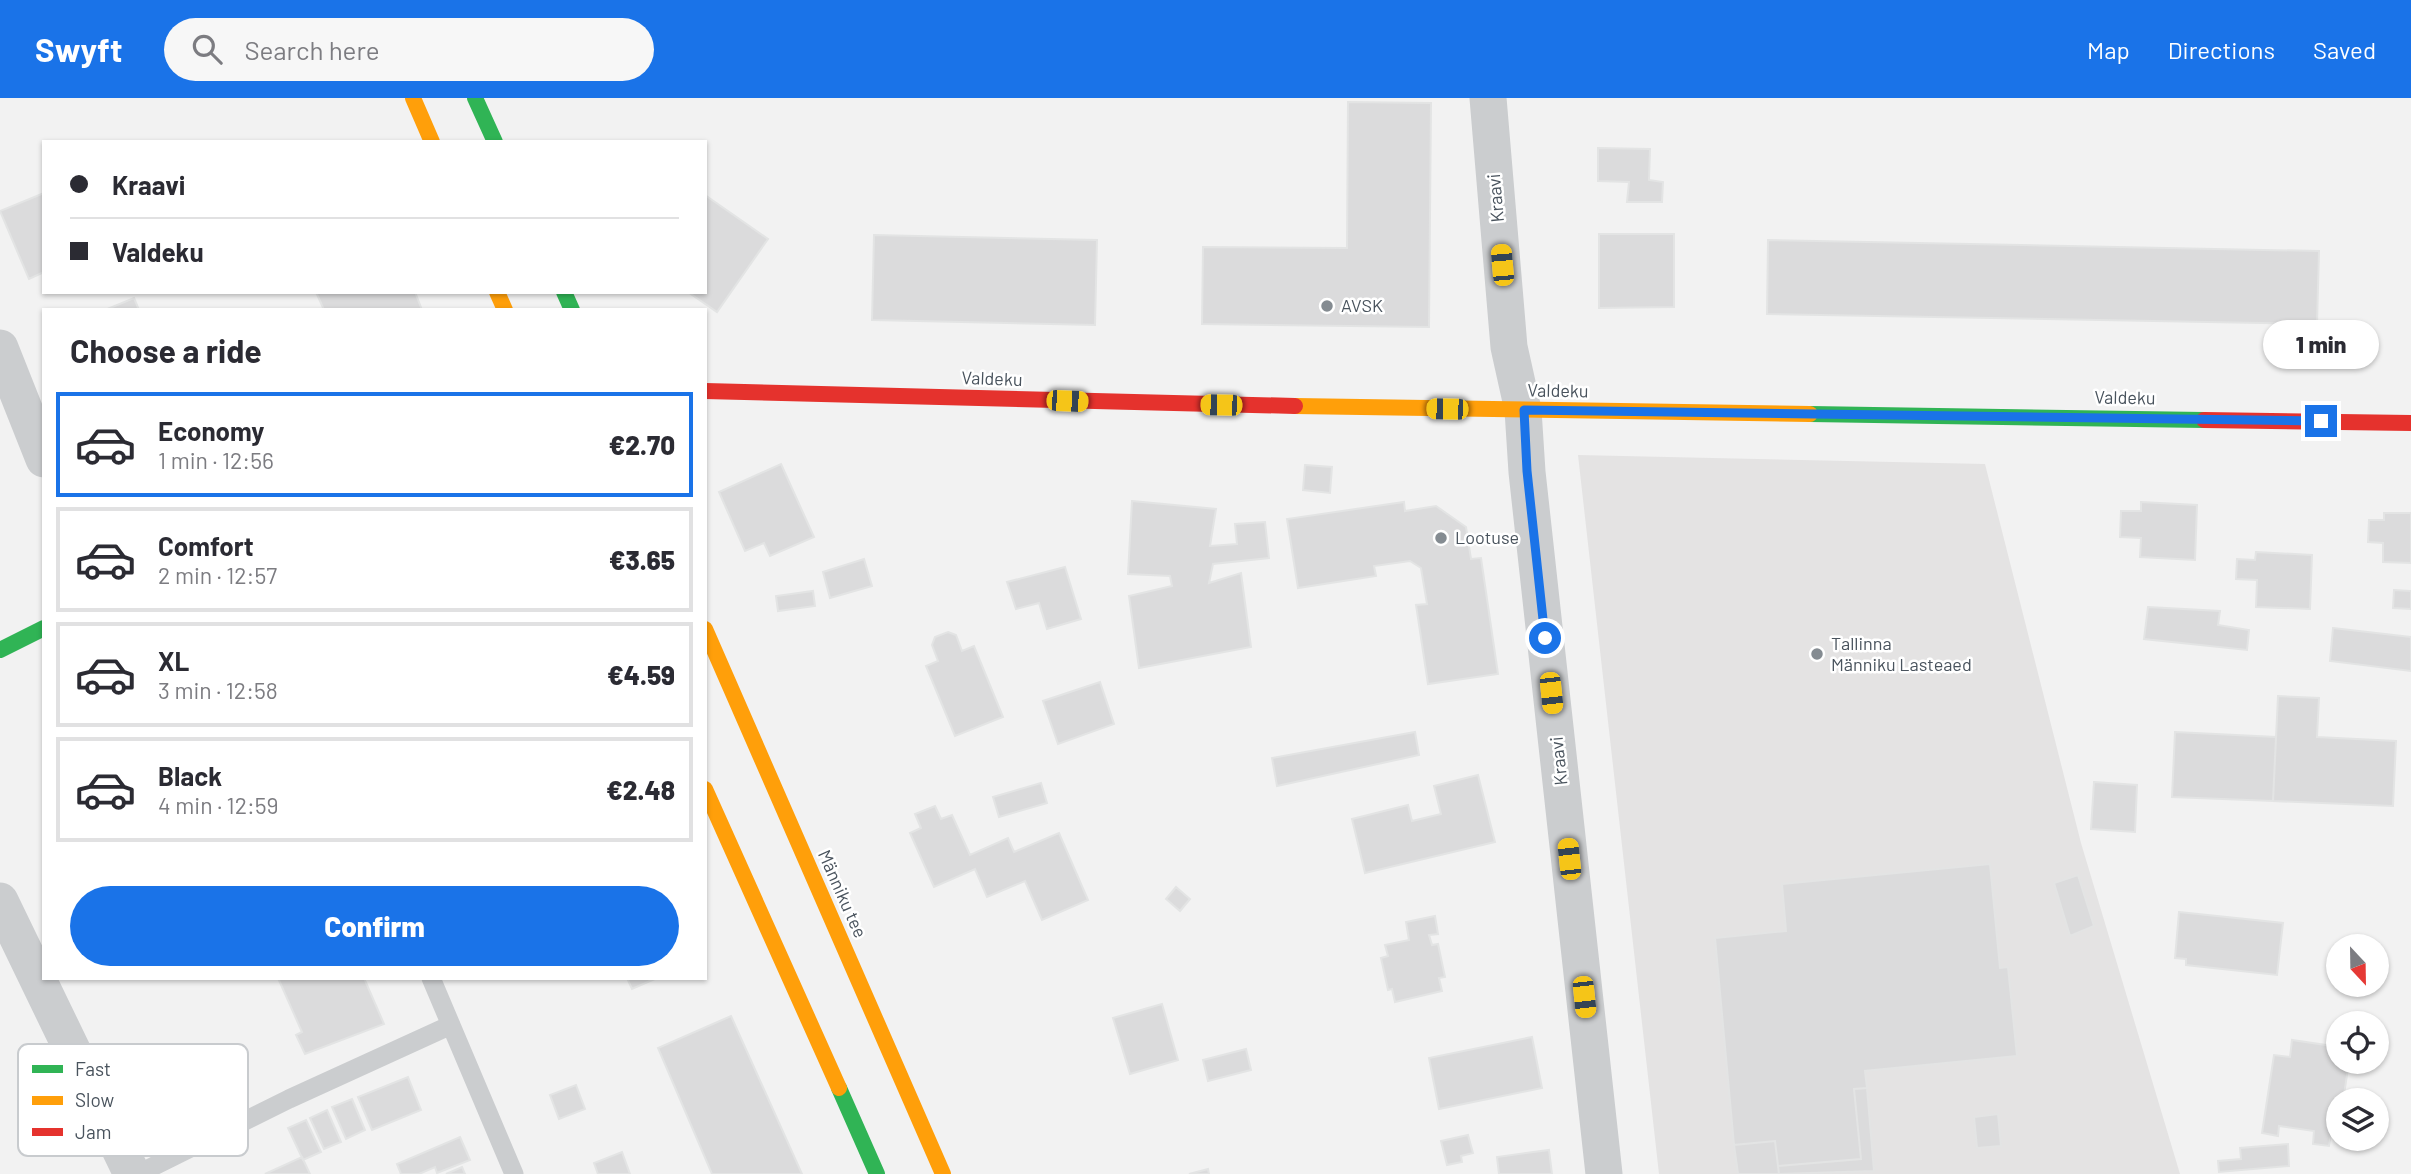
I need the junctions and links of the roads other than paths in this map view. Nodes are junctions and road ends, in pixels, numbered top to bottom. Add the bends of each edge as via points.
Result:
1 (413, 98) edge
2 (475, 98) edge
3 (1488, 98) edge
4 (431, 140) edge
5 (494, 140) edge
6 (0, 348) edge
7 (707, 391) edge
8 (1524, 410) junction
9 (2411, 423) edge
10 (42, 454) edge
11 (42, 629) edge
12 (707, 634) edge
13 (0, 650) edge
14 (707, 793) edge
15 (0, 901) edge
16 (432, 980) edge
17 (451, 1025) junction
18 (69, 1044) edge
19 (248, 1119) edge
20 (123, 1156) edge
21 (174, 1156) edge
22 (132, 1174) edge
23 (138, 1174) edge
24 (514, 1174) edge
25 (877, 1174) edge
26 (943, 1174) edge
27 (1604, 1174) edge

1 - 4 street
2 - 5 street
3 - 8 street, Kraavi via 1508,347
6 - 10 street
7 - 8 street, Valdeku
8 - 9 street, Valdeku
8 - 27 street, Kraavi
11 - 13 street
12 - 26 street, Männiku tee
14 - 25 street
15 - 18 street
16 - 17 lane
17 - 19 lane
17 - 24 lane
20 - 22 street
21 - 23 lane

